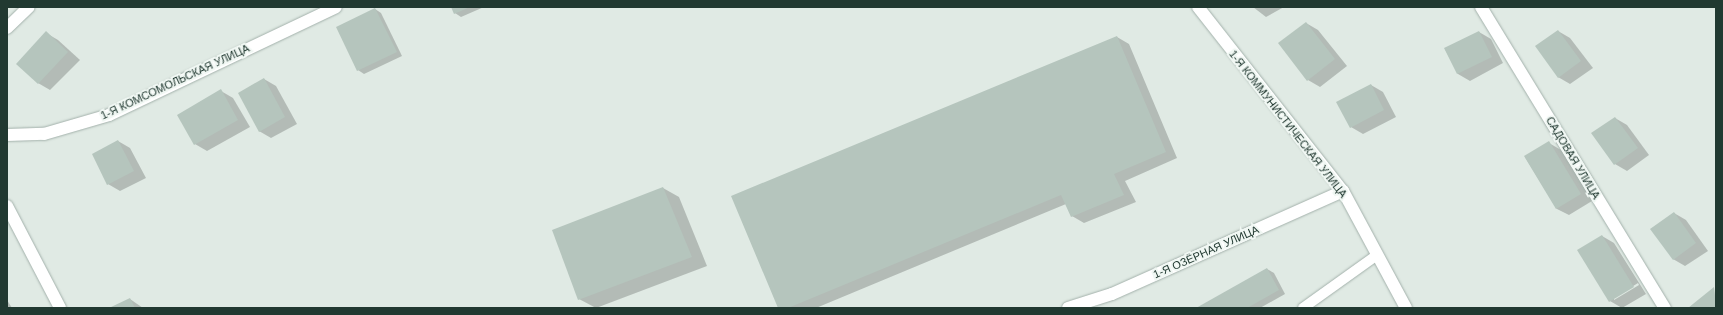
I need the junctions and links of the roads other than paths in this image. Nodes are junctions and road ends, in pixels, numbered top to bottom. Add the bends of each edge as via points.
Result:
1 (29, 7) edge
2 (336, 7) edge
3 (1198, 7) edge
4 (1481, 7) edge
5 (7, 28) edge
6 (7, 135) edge
7 (1343, 191) junction
8 (7, 206) edge
9 (1377, 255) junction
10 (60, 308) edge
11 (1068, 308) edge
12 (1303, 308) edge
13 (1406, 308) edge
14 (1665, 308) edge

1 - 5 street
2 - 6 street, 1-Я КОМСОМОЛЬСКАЯ УЛИЦА via 109,114 44,134
3 - 7 street, 1-Я КОММУНИСТИЧЕСКАЯ УЛИЦА
4 - 14 street, САДОВАЯ УЛИЦА
7 - 9 street, 1-Я КОММУНИСТИЧЕСКАЯ УЛИЦА
7 - 11 street, 1-Я ОЗЁРНАЯ УЛИЦА via 1112,294
8 - 10 street
9 - 12 lane
9 - 13 street, 1-Я КОММУНИСТИЧЕСКАЯ УЛИЦА

